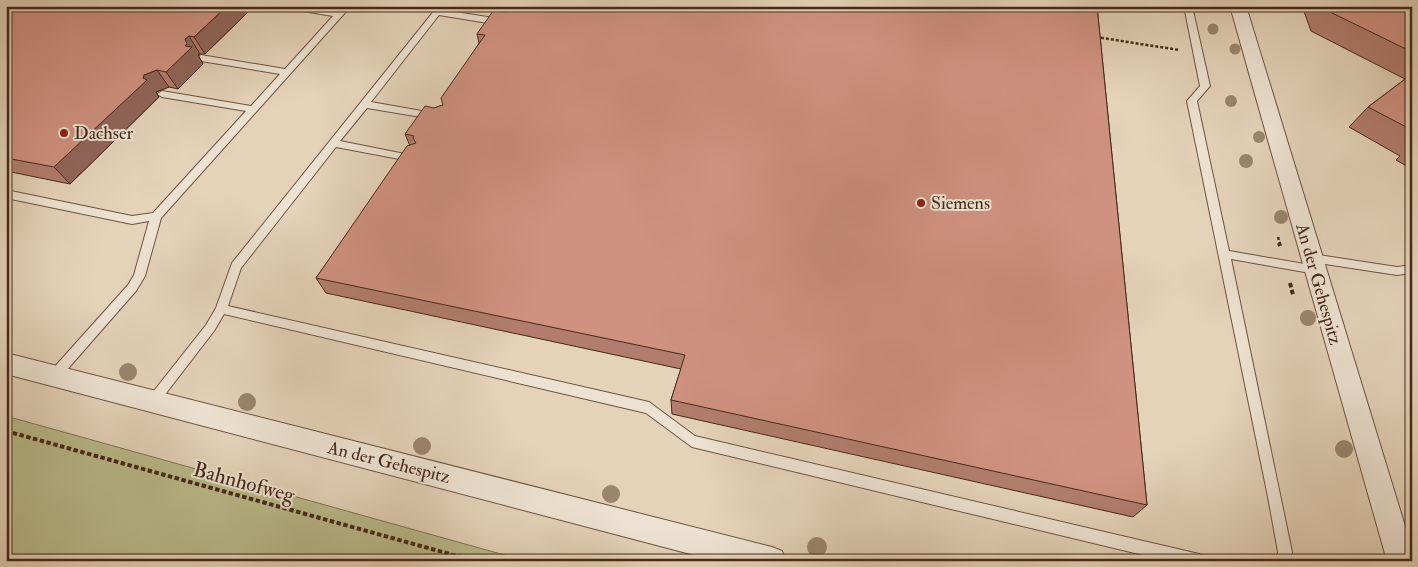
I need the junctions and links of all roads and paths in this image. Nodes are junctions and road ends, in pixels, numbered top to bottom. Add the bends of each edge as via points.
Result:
1 (284, 6) edge
2 (347, 6) edge
3 (1188, 6) edge
4 (1238, 6) edge
5 (440, 9) edge
6 (339, 15) junction
7 (509, 24) edge
8 (1090, 37) edge
9 (1198, 52) junction
10 (201, 58) dead end
11 (287, 72) junction
12 (162, 94) dead end
13 (364, 104) junction
14 (253, 109) junction
15 (444, 118) edge
16 (333, 144) junction
17 (417, 159) edge
18 (6, 194) edge
19 (156, 216) junction
20 (1224, 254) junction
21 (1314, 264) junction
22 (1412, 270) edge
23 (221, 309) junction
24 (6, 363) edge
25 (54, 376) junction
26 (153, 401) junction
27 (6, 431) edge
28 (475, 561) edge
29 (772, 561) edge
30 (1199, 561) edge
31 (1282, 561) edge
32 (1401, 561) edge

1 - 6 lane
2 - 6 lane
3 - 9 lane
4 - 21 street, An der Gehespitz
5 - 7 lane
5 - 13 lane
6 - 11 lane
8 - 9 path
9 - 20 lane via 1205,86 1192,101
10 - 11 lane
11 - 14 lane
12 - 14 lane
13 - 15 lane
13 - 16 lane
14 - 19 lane
16 - 17 lane
16 - 23 lane via 236,266
18 - 19 lane via 132,220
19 - 25 lane via 139,276 132,288
20 - 21 lane
20 - 31 lane via 1275,497 1285,552
21 - 22 lane via 1397,272
21 - 32 street, An der Gehespitz
23 - 26 lane
23 - 30 lane via 649,408 692,441
24 - 25 street, An der Gehespitz
25 - 26 street, An der Gehespitz
26 - 29 street, An der Gehespitz
27 - 28 path, Bahnhofweg

